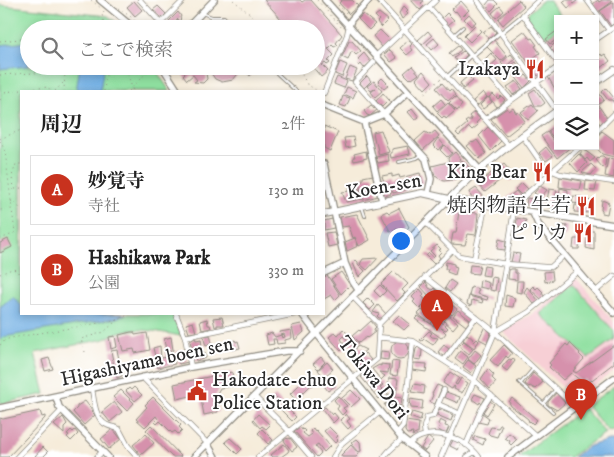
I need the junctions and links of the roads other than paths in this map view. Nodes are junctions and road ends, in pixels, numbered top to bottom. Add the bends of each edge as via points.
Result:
1 (184, 0) edge
2 (325, 0) edge
3 (369, 0) edge
4 (378, 0) edge
5 (436, 0) edge
6 (539, 0) edge
7 (587, 0) edge
8 (142, 1) edge
9 (210, 1) edge
10 (480, 1) edge
11 (104, 4) edge
12 (430, 4) edge
13 (202, 13) junction
14 (522, 15) junction
15 (124, 20) edge
16 (158, 20) edge
17 (163, 20) edge
18 (195, 20) edge
19 (226, 20) edge
20 (349, 26) junction
21 (463, 27) dead end
22 (614, 27) edge
23 (404, 30) junction
24 (609, 30) junction
25 (503, 31) dead end
26 (498, 34) dead end
27 (454, 35) junction
28 (599, 37) edge
29 (376, 56) junction
30 (472, 56) junction
31 (554, 60) edge
32 (374, 62) dead end
33 (554, 68) edge
34 (614, 70) edge
35 (168, 75) edge
36 (279, 75) edge
37 (445, 77) junction
38 (599, 80) edge
39 (536, 82) junction
40 (177, 90) edge
41 (295, 90) edge
42 (325, 91) edge
43 (408, 92) junction
44 (511, 100) junction
45 (325, 106) edge
46 (554, 106) edge
47 (554, 112) edge
48 (384, 114) junction
49 (614, 114) edge
50 (485, 119) junction
51 (364, 122) junction
52 (599, 129) edge
53 (522, 136) junction
54 (509, 146) junction
55 (576, 150) edge
56 (422, 154) junction
57 (399, 162) dead end
58 (325, 168) edge
59 (480, 170) junction
60 (551, 172) junction
61 (614, 182) edge
62 (428, 193) junction
63 (449, 199) junction
64 (382, 201) junction
65 (362, 206) junction
66 (514, 210) junction
67 (335, 212) junction
68 (484, 212) dead end
69 (533, 213) junction
70 (325, 214) edge
71 (365, 216) dead end
72 (426, 223) junction
73 (614, 226) edge
74 (452, 250) junction
75 (561, 258) dead end
76 (474, 259) junction
77 (345, 263) junction
78 (506, 264) junction
79 (578, 270) junction
80 (325, 273) edge
81 (614, 276) edge
82 (425, 277) junction
83 (359, 291) junction
84 (596, 291) junction
85 (353, 297) junction
86 (614, 313) edge
87 (176, 315) edge
88 (290, 315) edge
89 (303, 315) edge
90 (476, 316) junction
91 (379, 324) junction
92 (495, 332) junction
93 (316, 334) junction
94 (185, 337) junction
95 (378, 337) junction
96 (413, 341) junction
97 (300, 351) junction
98 (444, 360) junction
99 (191, 367) junction
100 (534, 368) junction
101 (142, 377) junction
102 (353, 378) junction
103 (614, 378) edge
104 (474, 380) junction
105 (92, 389) junction
106 (556, 389) junction
107 (444, 390) dead end
108 (491, 395) junction
109 (254, 396) junction
110 (56, 397) junction
111 (544, 403) junction
112 (438, 404) junction
113 (575, 407) junction
114 (0, 408) edge
115 (62, 410) junction
116 (380, 412) junction
117 (456, 412) dead end
118 (553, 412) dead end
119 (289, 431) junction
120 (397, 433) junction
121 (425, 435) junction
122 (536, 436) junction
123 (450, 437) junction
124 (402, 440) junction
125 (207, 443) junction
126 (408, 444) junction
127 (466, 445) junction
128 (102, 452) junction
129 (474, 452) junction
130 (17, 457) edge
131 (97, 457) edge
132 (108, 457) edge
133 (138, 457) edge
134 (194, 457) edge
135 (215, 457) edge
136 (258, 457) edge
137 (310, 457) edge
138 (333, 457) edge
139 (384, 457) edge
140 (425, 457) edge
141 (441, 457) edge
142 (467, 457) edge
143 (479, 457) edge
144 (508, 457) edge

1 - 17 street
2 - 20 street
3 - 20 street
4 - 23 street
5 - 12 street
6 - 14 street
7 - 24 street
8 - 16 street
9 - 13 street
10 - 39 street
11 - 15 street
12 - 23 street
12 - 27 street
13 - 18 street
13 - 19 lane
14 - 25 street
14 - 31 street
20 - 29 street
20 - 42 street
21 - 27 lane
22 - 24 street
23 - 29 street
23 - 37 street
24 - 28 street
26 - 30 street
27 - 30 street
29 - 43 street
30 - 37 street
30 - 44 street
32 - 48 street via 355,82
33 - 39 street
34 - 38 main road
35 - 40 street
36 - 41 lane
37 - 50 street
39 - 44 street
39 - 46 street
43 - 48 street
43 - 59 street
44 - 50 street
45 - 51 street
47 - 53 main road
48 - 51 street
48 - 56 street
49 - 52 street
50 - 54 street
51 - 64 street
53 - 54 main road
53 - 60 street
54 - 59 main road
55 - 60 street
56 - 57 lane
56 - 62 street via 431,179
58 - 67 street
59 - 63 main road
60 - 61 street
60 - 66 street via 515,204
62 - 63 main road, Koen-sen
62 - 64 main road, Koen-sen
63 - 66 street
63 - 72 street
64 - 65 main road, Koen-sen
65 - 67 main road, Koen-sen
65 - 71 lane
66 - 69 street
66 - 78 street
67 - 70 main road, Koen-sen
67 - 77 street
68 - 76 street
69 - 73 street
69 - 79 street via 538,224
72 - 74 street
72 - 83 street
74 - 76 street via 459,256
74 - 82 street
75 - 78 street via 551,267
76 - 78 street
77 - 80 street
77 - 83 street
78 - 92 street
79 - 84 street
79 - 92 street via 529,312
81 - 84 street
82 - 90 street
82 - 91 street
83 - 85 street
84 - 86 street
85 - 91 street
85 - 93 street
87 - 94 street
88 - 94 street
89 - 93 street, Tokiwa Dori
90 - 92 street
90 - 98 street
91 - 95 street
92 - 100 street
92 - 104 street
93 - 97 street
93 - 102 street, Tokiwa Dori
94 - 99 street
95 - 96 street
95 - 102 street via 377,359
96 - 98 street
96 - 120 street via 403,426
97 - 99 street, Higashiyama boen sen
97 - 109 street
98 - 104 street
99 - 101 street, Higashiyama boen sen
100 - 106 street
100 - 111 lane via 520,382
101 - 105 street, Higashiyama boen sen
101 - 125 street
102 - 116 street, Tokiwa Dori
102 - 119 street
103 - 113 street
104 - 108 street
104 - 123 street
105 - 110 street, Higashiyama boen sen
105 - 133 street via 101,420 119,429
106 - 111 lane
106 - 113 street
107 - 112 street
108 - 122 street
108 - 127 street
109 - 119 street
109 - 125 street
110 - 114 street, Higashiyama boen sen
110 - 115 street via 56,404
111 - 118 lane
112 - 117 street
112 - 121 street via 433,416 427,417
113 - 122 street
115 - 128 street
115 - 130 street
116 - 120 street, Tokiwa Dori
116 - 138 street via 342,443
119 - 136 street
119 - 137 street
120 - 124 street, Tokiwa Dori
121 - 123 street
121 - 126 street
122 - 144 street
123 - 127 street
123 - 141 street
124 - 126 street, Tokiwa Dori
124 - 139 street
125 - 134 street
125 - 135 street
126 - 140 street, Tokiwa Dori
127 - 129 street
128 - 131 street
128 - 132 street
129 - 142 street
129 - 143 street

